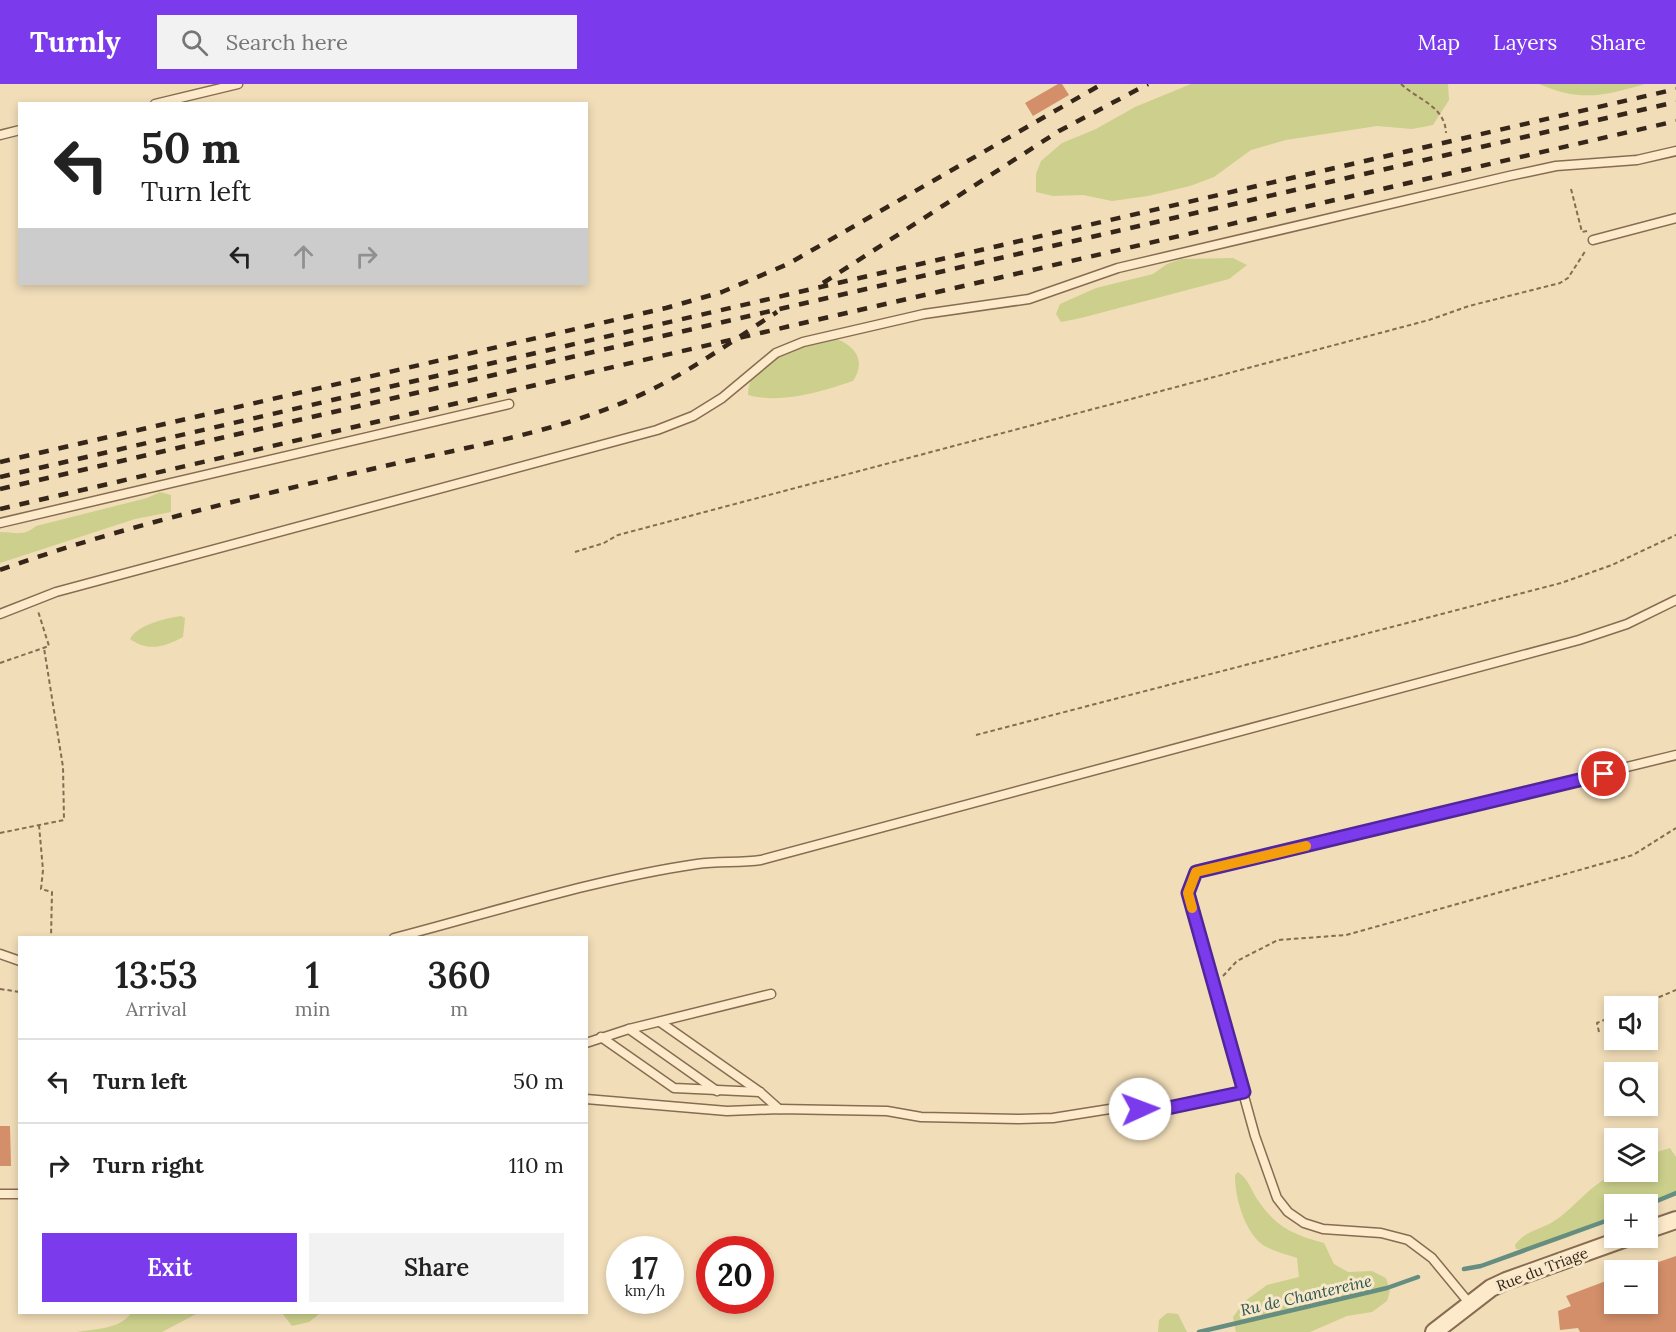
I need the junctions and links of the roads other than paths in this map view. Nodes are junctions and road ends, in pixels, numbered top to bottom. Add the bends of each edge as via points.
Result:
1 (238, 84) edge
2 (163, 102) edge
3 (18, 130) edge
4 (0, 135) edge
5 (1676, 150) edge
6 (1676, 218) edge
7 (1593, 240) road end
8 (509, 404) dead end
9 (0, 523) edge
10 (1676, 600) edge
11 (0, 614) edge
12 (1676, 754) edge
13 (402, 936) edge
14 (0, 954) edge
15 (18, 960) edge
16 (771, 994) dead end
17 (660, 1022) junction
18 (629, 1029) junction
19 (601, 1037) junction
20 (588, 1042) edge
21 (717, 1092) junction
22 (760, 1092) junction
23 (1244, 1092) junction
24 (588, 1099) edge
25 (779, 1109) junction
26 (0, 1194) edge
27 (18, 1194) edge
28 (1676, 1220) edge
29 (1658, 1226) edge
30 (1604, 1246) edge
31 (1470, 1304) junction
32 (1434, 1332) edge

1 - 2 lane
3 - 4 lane
5 - 11 lane via 1627,161 1556,166 1509,176 1118,268 1029,299 924,314 803,342 776,353 722,398 693,416 657,430 68,588
6 - 7 lane
8 - 9 lane
10 - 13 lane via 1627,624 1579,640 761,860 700,863 642,874
12 - 23 lane via 1196,872 1188,893
14 - 15 lane
16 - 17 lane
17 - 18 lane
17 - 22 lane
18 - 19 lane
18 - 21 lane
19 - 20 lane
19 - 21 lane via 674,1089
21 - 22 lane
22 - 25 lane
23 - 25 lane via 1163,1109 1116,1108 1053,1118 921,1117 887,1111
23 - 31 lane via 1269,1180 1288,1212 1323,1229 1381,1233 1408,1240 1445,1271
24 - 25 lane via 697,1110
26 - 27 lane
28 - 29 street
30 - 31 street, Rue du Triage via 1506,1281
31 - 32 street, Rue du Triage

